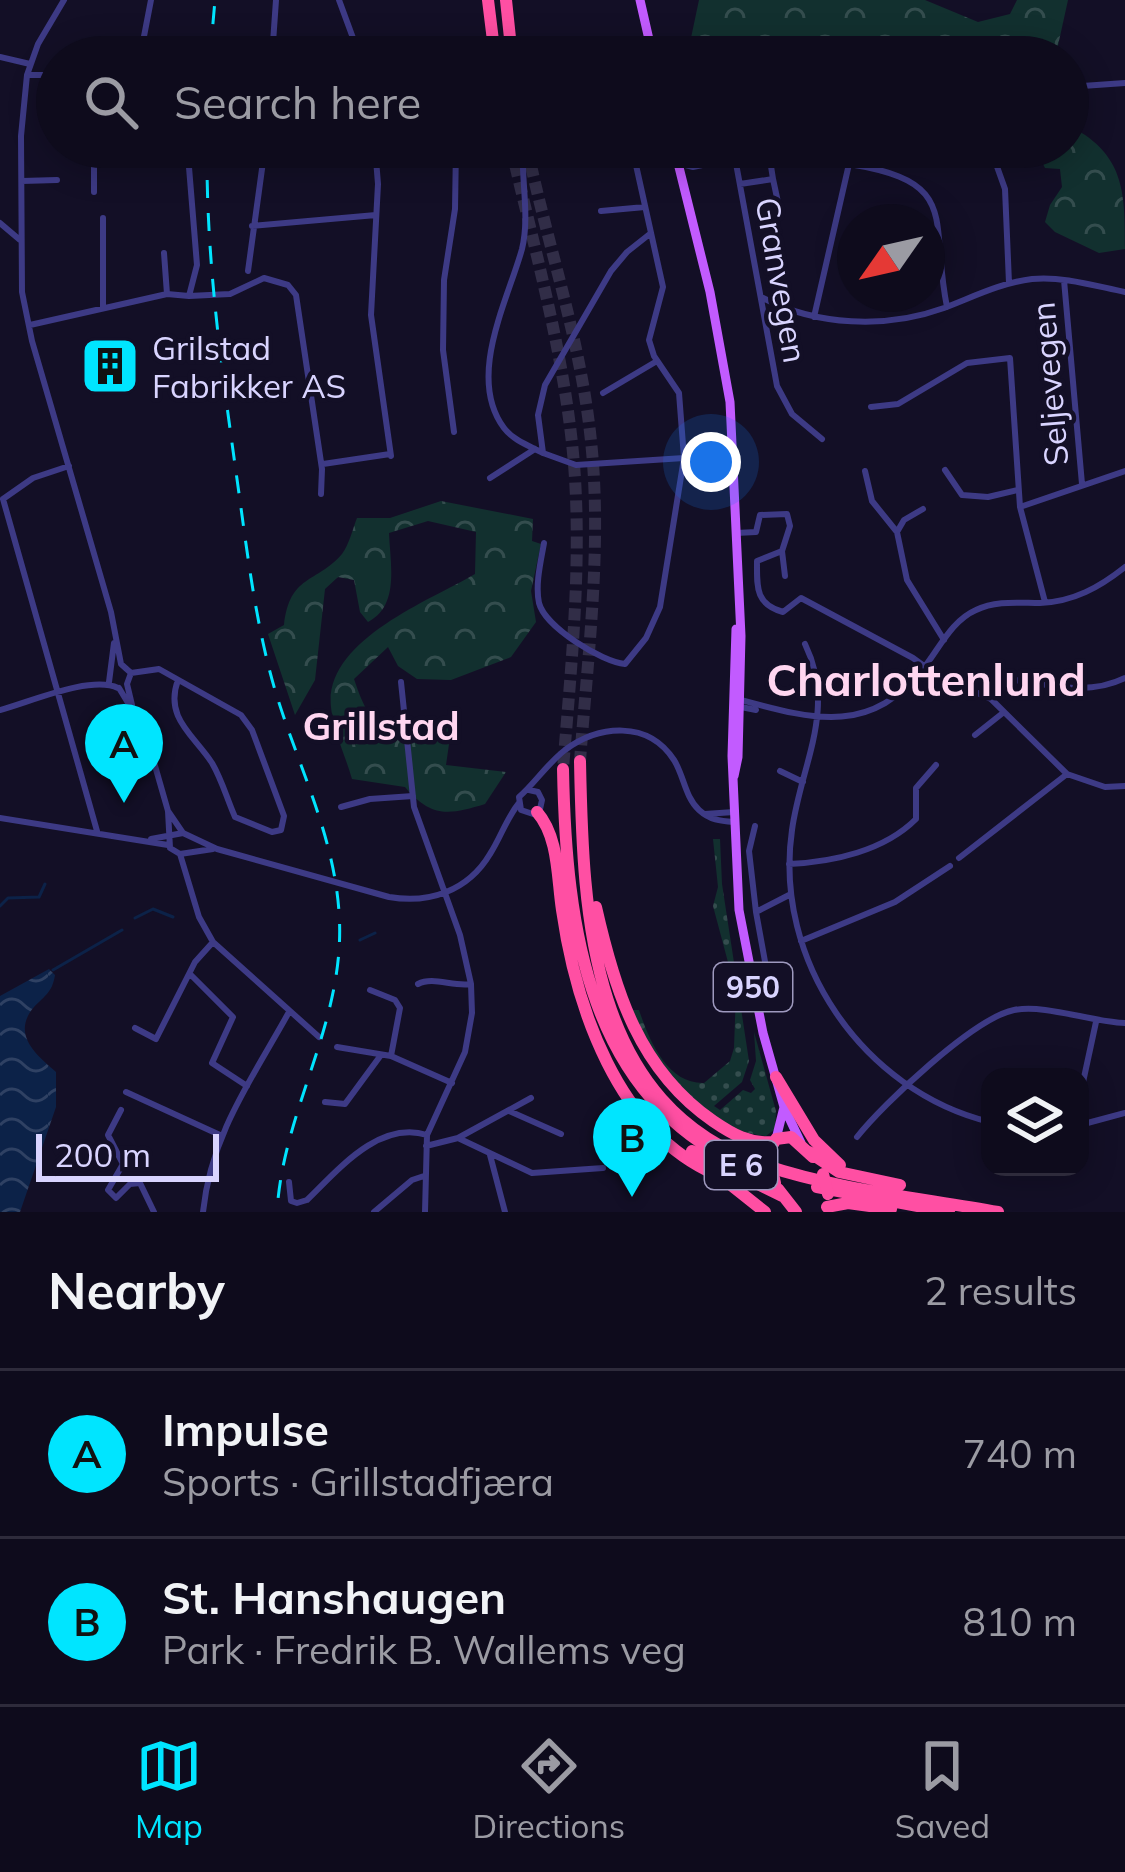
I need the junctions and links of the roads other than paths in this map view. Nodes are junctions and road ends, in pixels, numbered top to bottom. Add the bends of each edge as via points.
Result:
1 (64, 0) edge
2 (152, 0) edge
3 (276, 0) edge
4 (339, 0) edge
5 (488, 0) edge
6 (506, 0) edge
7 (640, 0) edge
8 (45, 36) edge
9 (144, 36) edge
10 (273, 36) edge
11 (352, 36) edge
12 (492, 36) edge
13 (510, 36) edge
14 (648, 36) edge
15 (36, 53) edge
16 (0, 57) edge
17 (30, 64) junction
18 (27, 75) junction
19 (36, 75) edge
20 (1125, 83) edge
21 (1089, 86) edge
22 (94, 168) edge
23 (189, 168) edge
24 (262, 168) edge
25 (375, 168) edge
26 (456, 168) edge
27 (523, 168) edge
28 (637, 168) edge
29 (684, 168) edge
30 (684, 168) edge
31 (700, 168) edge
32 (737, 168) edge
33 (771, 168) edge
34 (848, 168) edge
35 (868, 168) edge
36 (998, 168) edge
37 (686, 172) junction
38 (773, 179) junction
39 (57, 180) dead end
40 (22, 181) junction
41 (740, 184) junction
42 (94, 193) dead end
43 (645, 207) junction
44 (779, 207) dead end
45 (601, 211) dead end
46 (376, 215) junction
47 (103, 218) dead end
48 (0, 223) edge
49 (252, 226) junction
50 (651, 233) junction
51 (21, 242) junction
52 (164, 253) dead end
53 (248, 271) dead end
54 (1064, 280) junction
55 (1009, 283) junction
56 (1125, 292) edge
57 (167, 294) junction
58 (188, 296) junction
59 (761, 298) junction
60 (104, 307) junction
61 (947, 307) junction
62 (814, 317) junction
63 (28, 326) junction
64 (657, 362) junction
65 (603, 393) dead end
66 (871, 407) dead end
67 (454, 432) dead end
68 (822, 439) dead end
69 (539, 451) junction
70 (684, 458) junction
71 (321, 464) junction
72 (69, 466) junction
73 (945, 470) dead end
74 (865, 471) dead end
75 (1125, 471) edge
76 (490, 478) dead end
77 (1082, 484) junction
78 (1018, 490) junction
79 (321, 494) dead end
80 (2, 500) edge
81 (1020, 507) junction
82 (922, 509) dead end
83 (897, 532) junction
84 (736, 533) junction
85 (544, 543) dead end
86 (782, 551) junction
87 (1125, 567) edge
88 (785, 576) dead end
89 (1045, 602) junction
90 (115, 640) junction
91 (944, 640) junction
92 (805, 644) dead end
93 (121, 664) junction
94 (925, 667) junction
95 (109, 669) junction
96 (130, 674) junction
97 (1125, 678) edge
98 (178, 680) junction
99 (401, 682) dead end
100 (110, 683) junction
101 (88, 685) junction
102 (123, 686) junction
103 (58, 693) junction
104 (986, 696) junction
105 (738, 704) junction
106 (758, 709) junction
107 (0, 710) edge
108 (1004, 712) junction
109 (819, 719) junction
110 (975, 735) dead end
111 (739, 737) junction
112 (580, 761) tunnel mouth
113 (936, 765) dead end
114 (563, 769) tunnel mouth
115 (780, 771) dead end
116 (542, 773) junction
117 (1067, 774) junction
118 (734, 776) junction
119 (803, 782) junction
120 (1125, 786) edge
121 (529, 790) junction
122 (539, 794) junction
123 (412, 796) junction
124 (519, 803) junction
125 (341, 807) dead end
126 (168, 811) junction
127 (532, 813) junction
128 (734, 817) junction
129 (0, 818) edge
130 (508, 822) junction
131 (755, 826) dead end
132 (97, 831) junction
133 (185, 834) junction
134 (169, 842) junction
135 (217, 849) junction
136 (184, 852) junction
137 (959, 858) dead end
138 (789, 864) junction
139 (950, 866) dead end
140 (587, 891) junction
141 (445, 893) junction
142 (791, 894) junction
143 (756, 912) junction
144 (801, 941) junction
145 (213, 942) junction
146 (190, 974) junction
147 (774, 976) dead end
148 (418, 984) dead end
149 (471, 985) junction
150 (370, 989) dead end
151 (289, 1012) junction
152 (600, 1013) junction
153 (1096, 1022) junction
154 (1125, 1023) edge
155 (135, 1028) dead end
156 (319, 1037) dead end
157 (338, 1047) dead end
158 (386, 1055) junction
159 (1086, 1068) edge
160 (776, 1077) junction
161 (452, 1083) junction
162 (904, 1084) junction
163 (248, 1086) junction
164 (126, 1092) dead end
165 (531, 1098) dead end
166 (325, 1102) dead end
167 (784, 1107) junction
168 (121, 1110) dead end
169 (508, 1111) junction
170 (1125, 1113) edge
171 (981, 1119) edge
172 (1089, 1123) edge
173 (561, 1134) dead end
174 (220, 1135) junction
175 (427, 1135) junction
176 (856, 1137) dead end
177 (458, 1138) junction
178 (773, 1146) junction
179 (427, 1147) junction
180 (805, 1147) junction
181 (490, 1155) junction
182 (698, 1155) junction
183 (330, 1160) dead end
184 (603, 1168) dead end
185 (337, 1171) junction
186 (716, 1174) junction
187 (424, 1176) junction
188 (855, 1176) junction
189 (289, 1182) dead end
190 (778, 1189) junction
191 (826, 1207) edge
192 (969, 1207) junction
193 (154, 1212) edge
194 (203, 1212) edge
195 (374, 1212) edge
196 (425, 1212) edge
197 (505, 1212) edge
198 (765, 1212) edge
199 (796, 1212) edge
200 (914, 1212) edge
201 (949, 1212) edge
202 (998, 1212) edge

1 - 8 street
2 - 9 street
3 - 10 street
4 - 11 street
5 - 12 highway
6 - 13 highway
7 - 14 main road
15 - 17 street
16 - 17 street
17 - 18 street
18 - 19 street
18 - 40 street
20 - 21 street
22 - 42 street
23 - 58 street via 197,265
24 - 49 street
25 - 46 street
26 - 67 street via 443,350
27 - 69 street via 523,245 496,322 490,373 501,423
28 - 43 street
29 - 37 main road, 950
30 - 37 main road, 950
31 - 37 street, Granvegen
32 - 41 street, Granvegen
33 - 38 street, Granvegen
34 - 62 street
35 - 61 street via 901,175 932,201
36 - 55 street
37 - 84 main road, 950 via 730,402
38 - 41 street, Granvegen
38 - 44 street, Granvegen
39 - 40 street
40 - 51 street
41 - 59 street, Granvegen
43 - 45 street
43 - 50 street
46 - 49 street
46 - 71 street via 372,326 391,455
47 - 60 street
48 - 51 street
49 - 53 street
50 - 64 street via 663,287 649,340
50 - 69 street via 611,272 545,385
51 - 63 street
52 - 57 street
54 - 55 street
54 - 56 street
54 - 77 street, Seljevegen
55 - 61 street
57 - 58 street
57 - 60 street
58 - 71 street via 230,294 264,278 288,284 303,331
59 - 62 street
59 - 68 street, Granvegen via 777,386 792,414
60 - 63 street
61 - 62 street via 872,322
63 - 72 street
64 - 65 street
64 - 70 street via 679,393
66 - 78 street via 898,404 964,364 1010,358
69 - 70 street via 576,464
69 - 76 street
70 - 85 street via 660,607 625,664 545,616
71 - 79 street
72 - 80 street
72 - 90 street
73 - 78 street via 962,495
74 - 83 street via 872,501
75 - 77 street
77 - 81 street
78 - 81 street
80 - 103 street
81 - 89 street
82 - 83 street
83 - 91 street via 908,580
84 - 86 street via 756,532 760,515 787,514
84 - 105 main road, 950
86 - 88 street
86 - 94 street via 757,561 762,601 780,612 801,598
87 - 89 street via 1079,595
89 - 91 street via 979,608
90 - 93 street
90 - 95 street
91 - 94 street
92 - 109 street via 817,673
93 - 95 street
93 - 96 street
94 - 104 street
94 - 109 street via 875,708
95 - 100 street
95 - 101 street
96 - 98 street via 155,668
96 - 102 street
97 - 104 street via 1085,689 1008,680
98 - 98 street via 248,723 284,816 281,830 236,819 214,766 181,724 173,697
99 - 123 street
100 - 101 street
100 - 102 street
101 - 103 street
102 - 126 street
103 - 107 street
103 - 132 street
104 - 108 street
105 - 106 street
105 - 111 main road, 950
105 - 118 main road, 950
106 - 109 street
106 - 111 street
108 - 110 street
108 - 117 street
109 - 119 street
111 - 118 main road, 950
112 - 140 highway, E 6
113 - 138 street via 916,788 916,819 898,834 832,860
114 - 152 highway, E 6 via 573,909
115 - 119 street
116 - 121 street
116 - 122 street
116 - 128 street via 591,735 636,732 670,755 691,801 709,818
117 - 120 street
117 - 137 street
118 - 128 main road, 950
119 - 138 street
121 - 122 street
121 - 124 street
122 - 127 street via 542,805
123 - 125 street
123 - 141 street
124 - 127 street
124 - 130 street
126 - 133 street
126 - 134 street
127 - 130 street
127 - 186 highway, E 6 via 549,832 570,954 606,1061 644,1117
128 - 160 main road, 950 via 745,951
129 - 132 street
130 - 141 street via 484,865
131 - 143 street via 748,851
132 - 134 street
133 - 134 street
133 - 135 street
133 - 136 street
134 - 136 street
135 - 136 street
135 - 141 street via 398,899
136 - 145 street
138 - 142 street
139 - 144 street via 895,902
140 - 178 highway, E 6 via 619,996 658,1069 718,1124
140 - 192 highway, E 6 via 617,1031 649,1085 680,1117 762,1165
141 - 149 street
142 - 143 street
142 - 144 street
143 - 147 street via 768,978
144 - 162 street via 835,1011
145 - 146 street
145 - 151 street
146 - 155 street via 156,1039
146 - 163 street via 233,1017 212,1063
148 - 149 street
149 - 161 street via 469,1036
150 - 158 street via 400,1008
151 - 156 street
151 - 163 street
152 - 182 highway, E 6 via 624,1079
152 - 201 highway, E 6 via 642,1090 721,1155 780,1178
153 - 154 street
153 - 159 street
153 - 162 street via 1012,1010
157 - 158 street
158 - 161 street
158 - 166 street via 345,1104
160 - 167 main road, 950
160 - 188 highway, E 6 via 820,1148
161 - 175 street
162 - 171 street
162 - 176 street
163 - 174 street
164 - 174 street
165 - 169 street
167 - 178 main road, 950
167 - 180 main road, 950
168 - 193 street via 108,1136 123,1164 108,1190 116,1198 140,1183
169 - 173 street
169 - 177 street
170 - 172 street
174 - 194 street
175 - 179 street
175 - 185 street via 390,1134
177 - 179 street
177 - 181 street
178 - 180 highway via 791,1137
178 - 190 highway, bridge
179 - 187 street
180 - 188 highway, E 6
180 - 191 highway, bridge via 823,1174
181 - 184 street via 536,1174
181 - 197 street
182 - 186 highway, E 6
182 - 190 highway, E 6
183 - 185 street
185 - 189 street via 297,1203
186 - 198 highway, E 6
187 - 195 street
187 - 196 street
188 - 192 highway, E 6
190 - 199 highway
191 - 200 highway
192 - 202 highway, E 6

